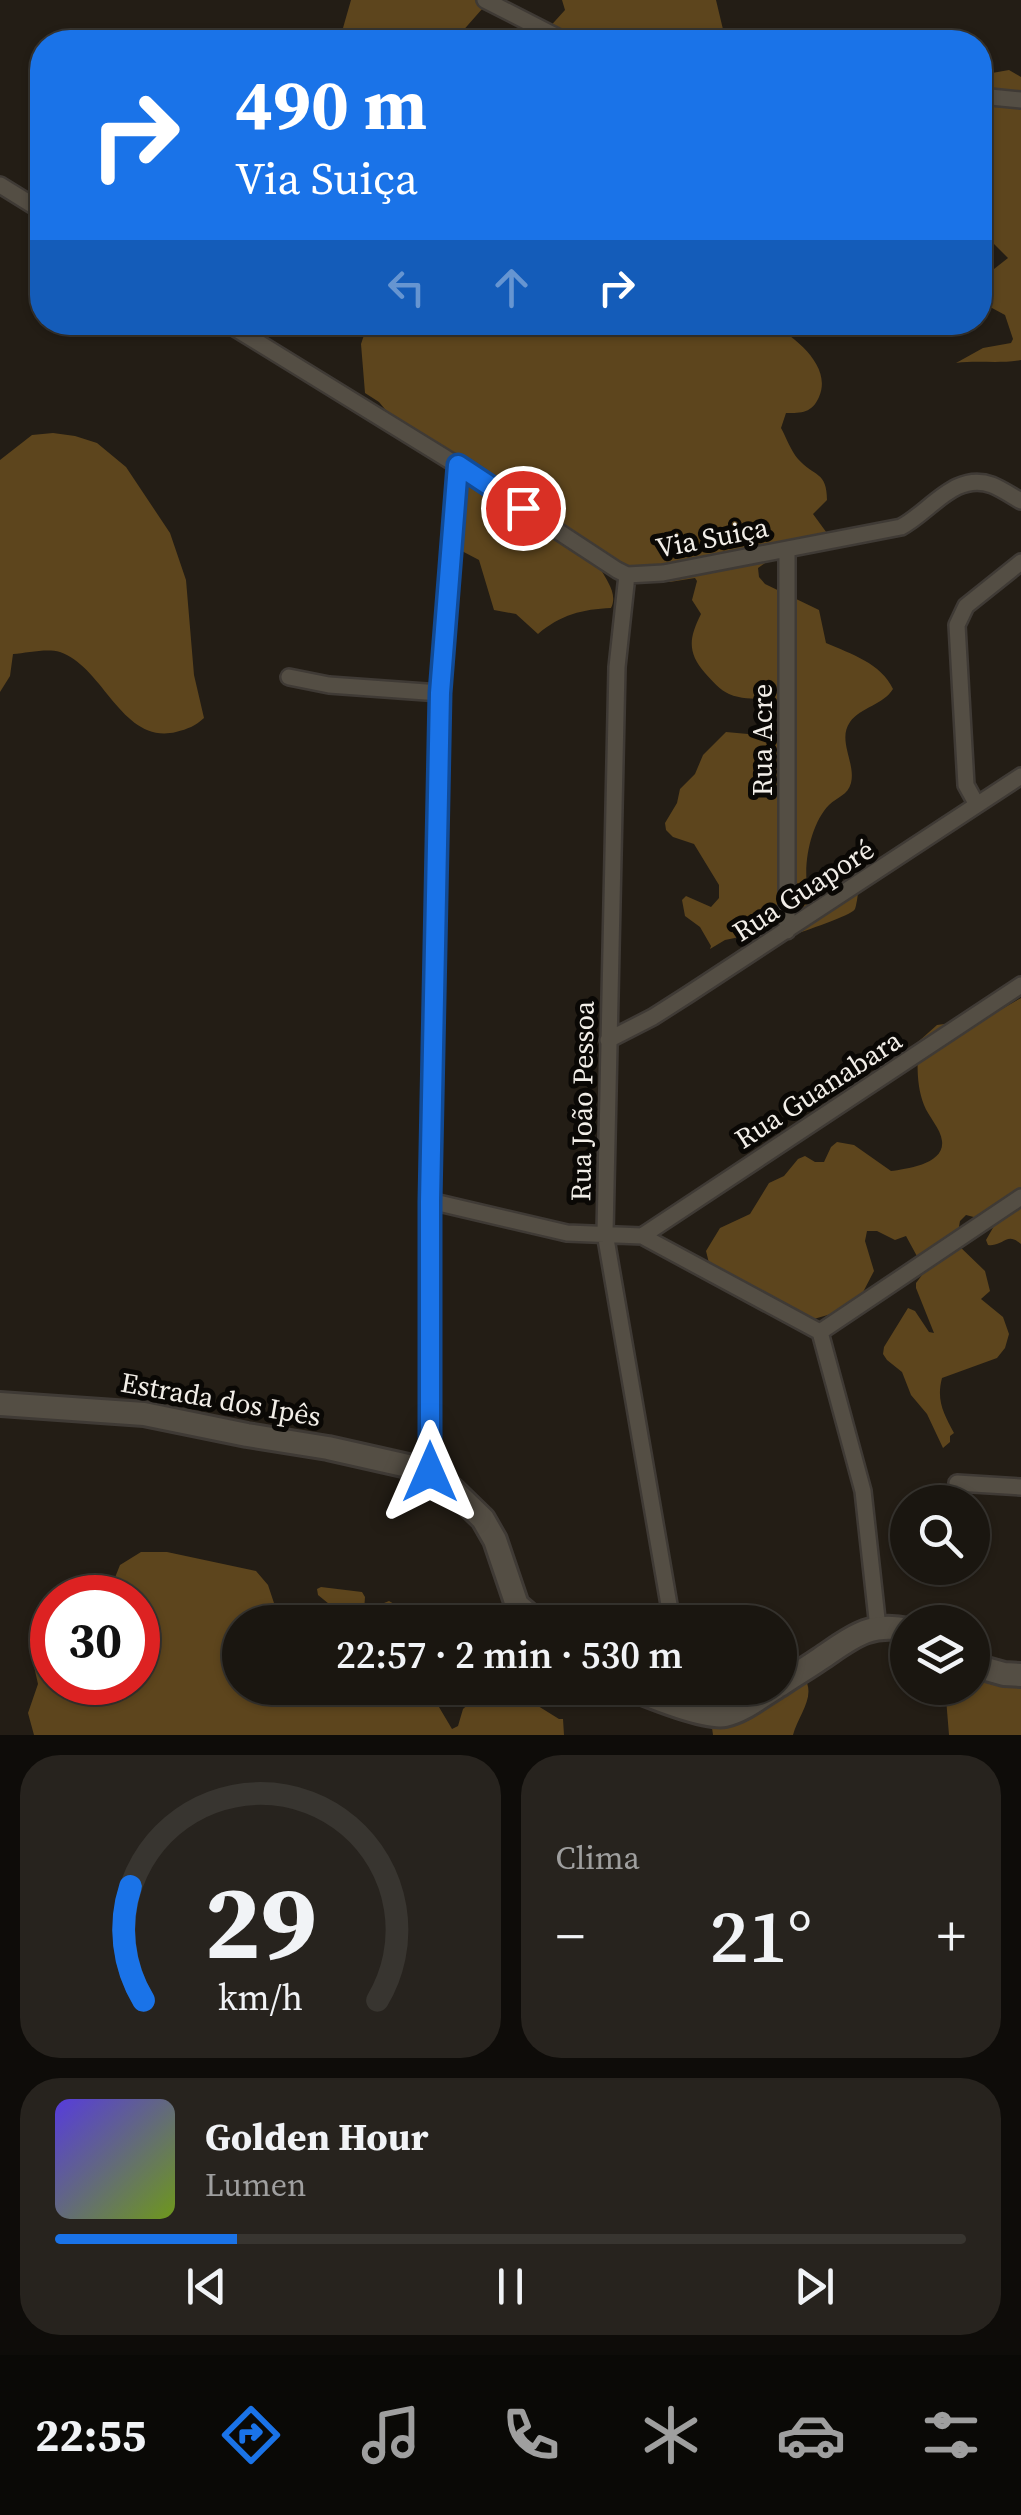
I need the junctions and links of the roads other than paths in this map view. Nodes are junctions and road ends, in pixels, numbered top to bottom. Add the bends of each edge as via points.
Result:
1 (485, 0) edge
2 (544, 30) edge
3 (992, 97) edge
4 (1021, 100) edge
5 (0, 185) edge
6 (30, 204) edge
7 (246, 335) edge
8 (458, 465) junction
9 (1021, 501) edge
10 (787, 549) junction
11 (1021, 562) edge
12 (627, 575) junction
13 (289, 678) dead end
14 (440, 693) junction
15 (1021, 776) edge
16 (976, 805) junction
17 (786, 931) junction
18 (1021, 985) edge
19 (608, 1040) junction
20 (1021, 1198) edge
21 (430, 1201) junction
22 (605, 1233) junction
23 (642, 1236) junction
24 (820, 1332) junction
25 (0, 1404) edge
26 (430, 1472) junction
27 (957, 1483) dead end
28 (1021, 1487) edge
29 (518, 1605) edge
30 (669, 1605) edge
31 (890, 1627) edge
32 (878, 1628) junction
33 (990, 1670) edge
34 (797, 1673) edge
35 (1021, 1675) edge
36 (698, 1705) edge
37 (746, 1705) edge

1 - 2 street
3 - 4 street
5 - 6 street
7 - 8 street, Via Suiça
8 - 12 street, Via Suiça
8 - 14 street
9 - 10 street, Via Suiça via 992,485 968,483 901,527
10 - 12 street, Via Suiça
10 - 17 street, Rua Acre
11 - 16 street via 966,606 958,625 966,785
12 - 19 street, Rua João Pessoa via 617,667
13 - 14 street
14 - 21 street
15 - 16 street, Rua Guaporé
16 - 17 street, Rua Guaporé
17 - 19 street, Rua Guaporé
18 - 23 street, Rua Guanabara
19 - 22 street, Rua João Pessoa
20 - 24 street
21 - 22 street via 534,1227
21 - 26 street
22 - 23 street
22 - 30 street, Rua João Pessoa
23 - 24 street
24 - 32 street via 863,1491
25 - 26 main road, Estrada dos Ipês via 144,1414
26 - 29 main road via 483,1519
27 - 28 street
31 - 32 main road
32 - 34 main road via 853,1636
33 - 35 main road
36 - 37 main road via 721,1716

